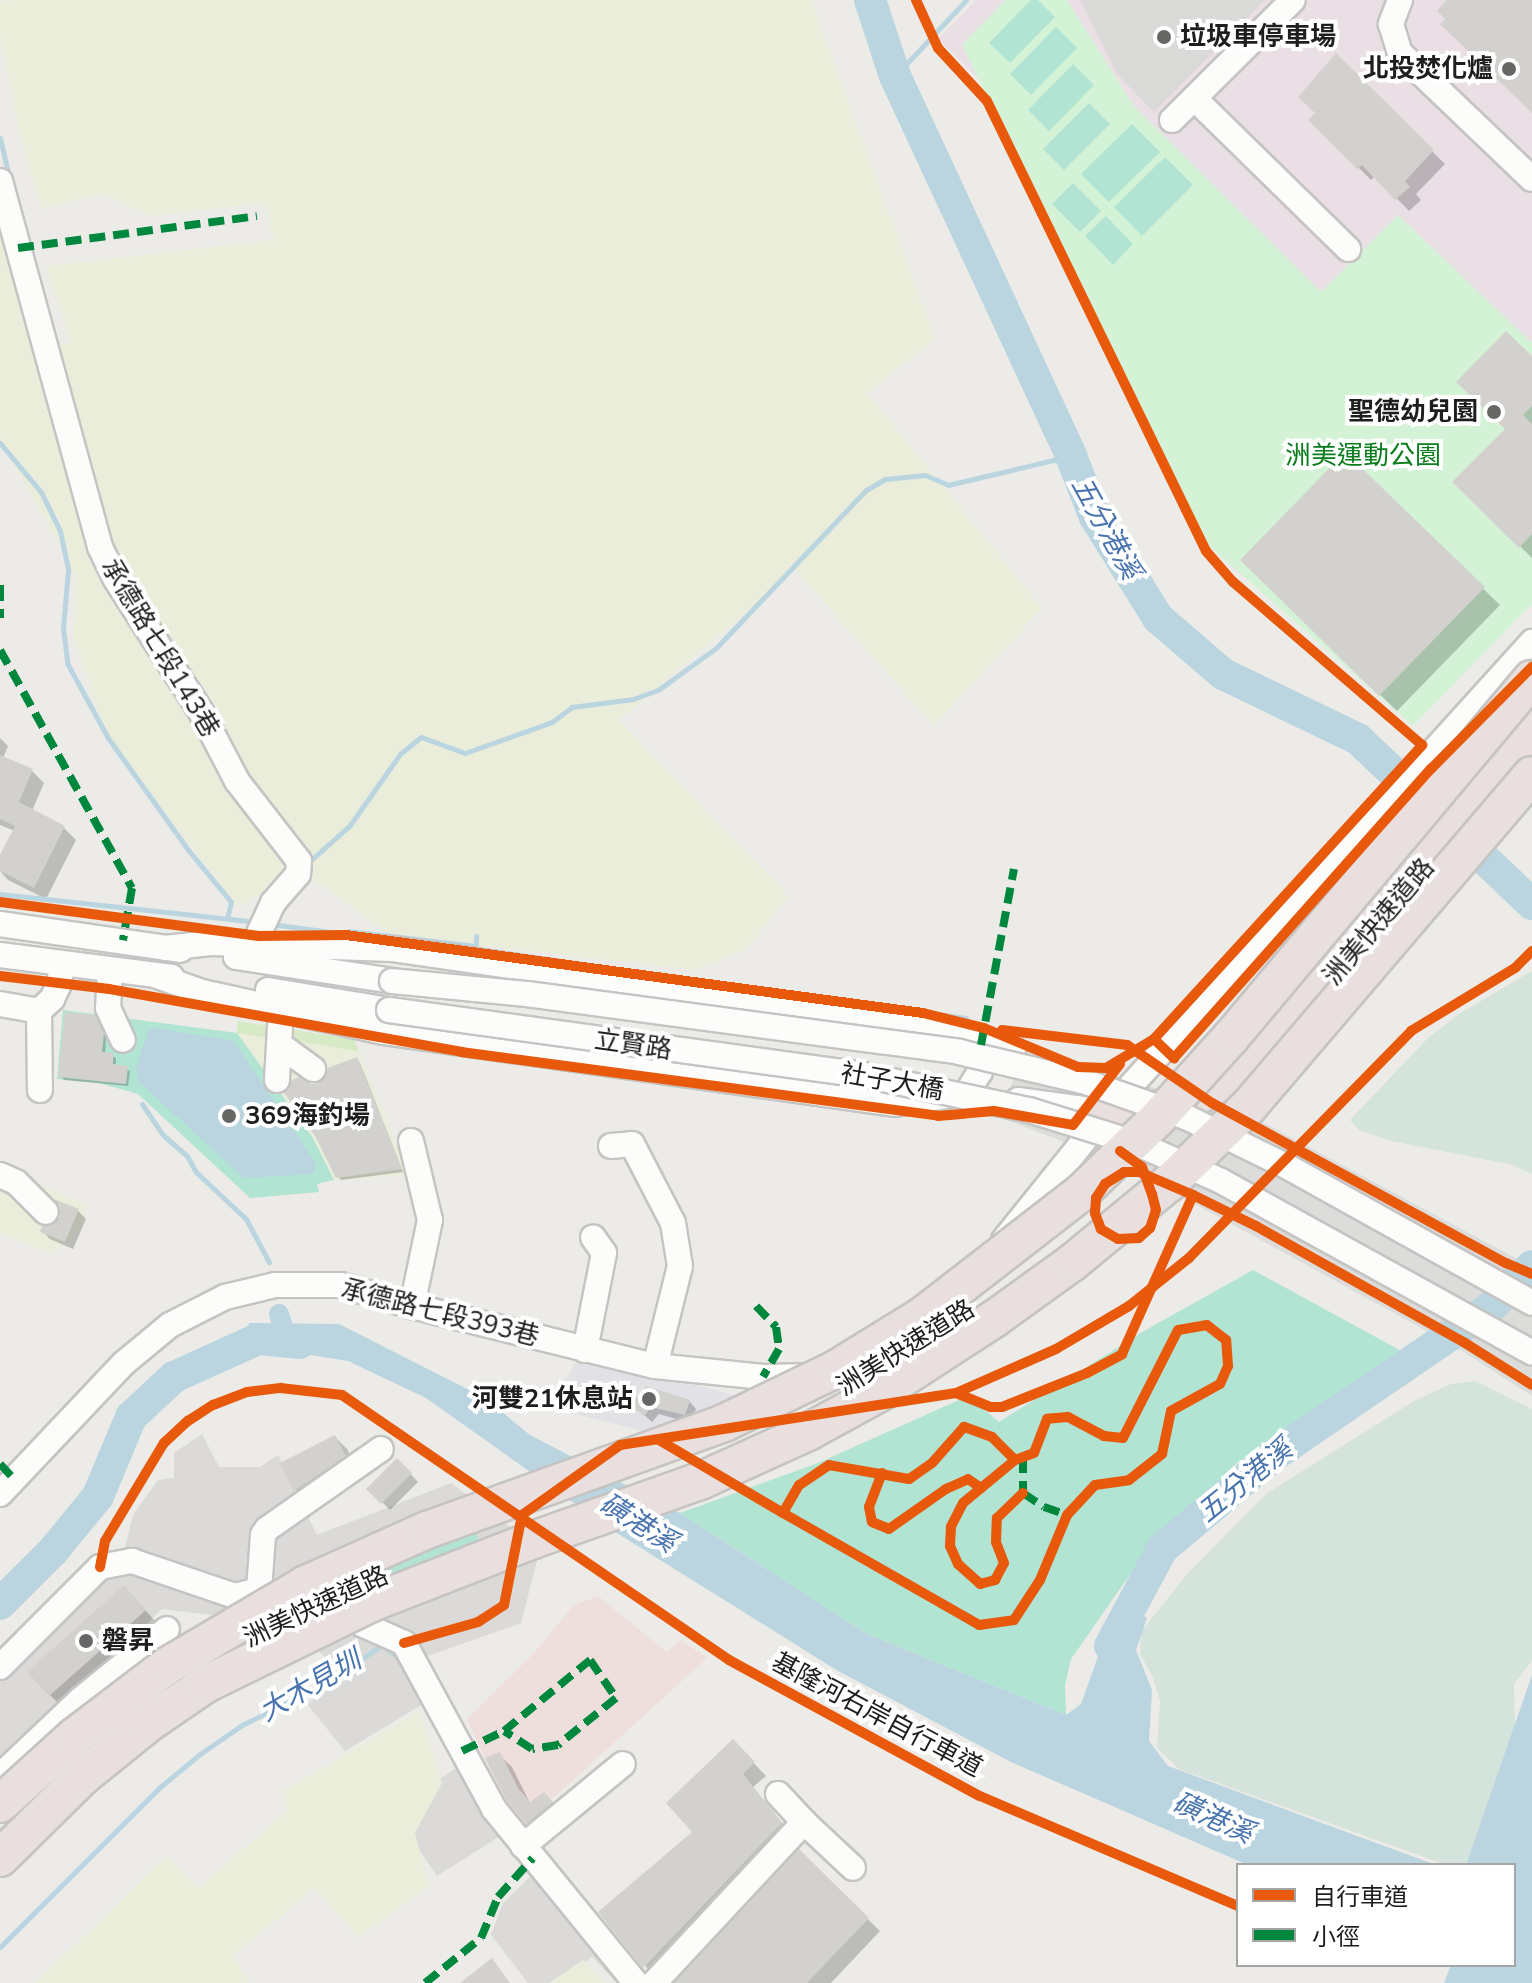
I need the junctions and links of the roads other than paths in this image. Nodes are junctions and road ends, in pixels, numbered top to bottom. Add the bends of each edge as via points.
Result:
1 (1293, 0) edge
2 (1400, 0) edge
3 (1196, 100) junction
4 (1172, 120) dead end
5 (1532, 179) edge
6 (0, 181) edge
7 (1348, 249) dead end
8 (1532, 642) edge
9 (1532, 679) edge
10 (1532, 726) edge
11 (1532, 775) edge
12 (0, 924) edge
13 (254, 944) junction
14 (165, 948) junction
15 (0, 955) edge
16 (62, 964) junction
17 (110, 971) junction
18 (527, 994) junction
19 (287, 1002) junction
20 (0, 1004) edge
21 (39, 1011) junction
22 (390, 1017) junction
23 (123, 1040) dead end
24 (280, 1045) junction
25 (981, 1045) junction
26 (313, 1069) dead end
27 (277, 1080) dead end
28 (40, 1090) dead end
29 (966, 1094) junction
30 (1116, 1101) junction
31 (411, 1141) dead end
32 (611, 1146) dead end
33 (0, 1175) edge
34 (46, 1212) dead end
35 (593, 1237) dead end
36 (1532, 1287) edge
37 (1532, 1303) edge
38 (412, 1306) junction
39 (585, 1350) junction
40 (1532, 1353) edge
41 (655, 1366) junction
42 (1532, 1369) edge
43 (381, 1449) dead end
44 (0, 1494) edge
45 (259, 1590) junction
46 (167, 1629) dead end
47 (0, 1667) edge
48 (623, 1764) dead end
49 (0, 1776) edge
50 (778, 1794) dead end
51 (0, 1804) edge
52 (804, 1822) junction
53 (523, 1846) junction
54 (0, 1858) edge
55 (853, 1868) dead end
56 (636, 1983) edge
57 (654, 1983) edge

1 - 3 street
2 - 5 street via 1391,24 1400,53
3 - 4 street
3 - 7 street
6 - 13 street, 承德路七段143巷 via 100,547 237,781 299,861 298,874 273,903
8 - 30 street, 承德路七段393巷
9 - 51 highway, 洲美快速道路, bridge via 1157,1119 1083,1191 922,1316 834,1370 724,1423 427,1530 306,1584 167,1666 75,1736
10 - 30 highway via 1271,1033 1225,1071 1185,1089
11 - 54 highway, 洲美快速道路, bridge via 1249,1106 1169,1183 994,1319 808,1432 700,1481 369,1604 206,1684 82,1777
12 - 14 street
13 - 14 street
13 - 25 street via 393,949 918,1025
14 - 18 street, 社子大橋, bridge via 392,981
15 - 16 street, 立賢路
16 - 17 street, 立賢路
16 - 21 street via 52,999
17 - 19 street, 立賢路 via 227,982
17 - 23 street via 108,1008
18 - 36 street, bridge via 661,999 962,1039 1090,1068 1193,1106 1295,1155
18 - 37 street, 社子大橋, bridge via 959,1052 1086,1082 1188,1118 1288,1167
19 - 22 street, 立賢路
19 - 24 street
19 - 29 street, 立賢路 via 384,1032 895,1104
20 - 21 street
21 - 28 street
22 - 40 street, 社子大橋, bridge via 864,1075 1055,1118 1138,1144 1221,1181
22 - 42 street, bridge via 862,1088 943,1103 1073,1138 1248,1211
24 - 26 street
24 - 27 street
25 - 29 street via 980,1072
25 - 30 street
29 - 30 street, 立賢路
30 - 41 street, 承德路七段393巷 via 1008,1234 892,1321 805,1366 763,1377
31 - 38 street via 430,1220
32 - 41 street via 632,1144 673,1223 680,1266
33 - 34 street via 16,1182
35 - 39 street via 604,1253
38 - 39 street, 承德路七段393巷
38 - 44 street, 承德路七段393巷 via 341,1285 275,1285 225,1297 170,1325 124,1363
39 - 41 street, 承德路七段393巷
43 - 45 street via 267,1529
45 - 47 street via 235,1596 132,1561 100,1567
45 - 53 street via 339,1614 404,1643 494,1809
46 - 49 street via 80,1700
48 - 53 street
50 - 52 street
52 - 55 street
52 - 57 street
53 - 56 street

